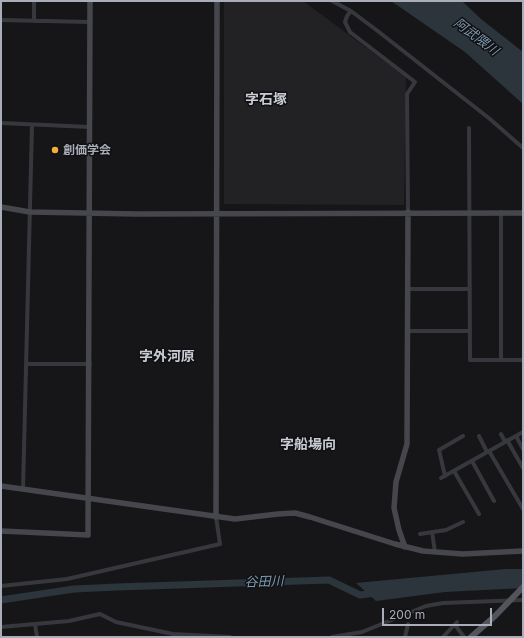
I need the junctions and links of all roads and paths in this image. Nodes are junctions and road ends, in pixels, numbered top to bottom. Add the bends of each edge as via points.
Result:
1 (34, 1) edge
2 (90, 1) edge
3 (217, 1) edge
4 (332, 1) edge
5 (351, 11) junction
6 (1, 20) edge
7 (34, 21) junction
8 (90, 22) junction
9 (1, 123) edge
10 (32, 125) junction
11 (90, 127) junction
12 (469, 128) dead end
13 (523, 148) edge
14 (1, 207) edge
15 (30, 212) junction
16 (216, 212) junction
17 (408, 212) junction
18 (470, 212) junction
19 (501, 212) junction
20 (523, 212) edge
21 (90, 213) junction
22 (408, 289) junction
23 (470, 289) junction
24 (408, 331) junction
25 (470, 331) junction
26 (501, 360) junction
27 (523, 360) edge
28 (26, 364) junction
29 (90, 364) junction
30 (523, 432) edge
31 (501, 434) dead end
32 (463, 436) dead end
33 (479, 436) dead end
34 (516, 436) junction
35 (506, 441) junction
36 (523, 449) edge
37 (488, 451) junction
38 (472, 461) junction
39 (523, 468) edge
40 (454, 471) junction
41 (1, 486) edge
42 (22, 489) junction
43 (89, 499) junction
44 (494, 501) dead end
45 (522, 505) edge
46 (479, 514) dead end
47 (216, 517) junction
48 (463, 522) dead end
49 (1, 531) edge
50 (432, 532) junction
51 (420, 534) dead end
52 (405, 547) junction
53 (523, 551) edge
54 (435, 552) junction
55 (1, 586) edge
56 (523, 587) edge
57 (523, 600) edge
58 (509, 602) junction
59 (35, 624) junction
60 (408, 624) dead end
61 (1, 627) edge
62 (37, 637) edge
63 (230, 637) edge
64 (332, 637) edge
65 (405, 637) edge
66 (443, 637) edge
67 (464, 637) edge
68 (471, 637) edge

1 - 7 street
2 - 8 street
3 - 16 street
4 - 5 street
5 - 13 street via 490,119
5 - 17 street via 345,22 350,32 415,82 408,94
6 - 7 street
7 - 8 street
8 - 11 street
9 - 10 street
10 - 11 street
10 - 15 street
11 - 21 street
12 - 18 street
14 - 15 street
15 - 21 street
15 - 28 street
16 - 17 street
16 - 21 street
16 - 47 street
17 - 18 street
17 - 22 street
18 - 19 street
18 - 23 street
19 - 20 street
19 - 26 street
21 - 29 street
22 - 23 street
22 - 24 street
23 - 25 street
24 - 25 street
24 - 52 street via 407,444 396,482 394,508
25 - 26 street via 470,360
26 - 27 street
28 - 29 street
28 - 42 street
29 - 43 street
30 - 34 street
31 - 35 street
32 - 40 street via 439,450 443,477
33 - 37 street
34 - 35 street
34 - 36 street
35 - 37 street
35 - 39 street
37 - 38 street
37 - 45 street
38 - 40 street
38 - 44 street
40 - 46 street
41 - 42 street
42 - 43 street
43 - 47 street
43 - 49 street via 88,535
47 - 52 street via 242,520 295,513
47 - 55 street via 220,544 66,579
48 - 50 street via 446,530
50 - 51 street
50 - 54 street
52 - 54 street
53 - 54 street via 475,554
56 - 58 main road
57 - 58 street
58 - 64 street via 437,604 362,632
58 - 68 main road
59 - 61 street
59 - 62 street
59 - 63 street via 69,621 100,614 116,622 173,634
60 - 65 street
66 - 67 street via 456,623

